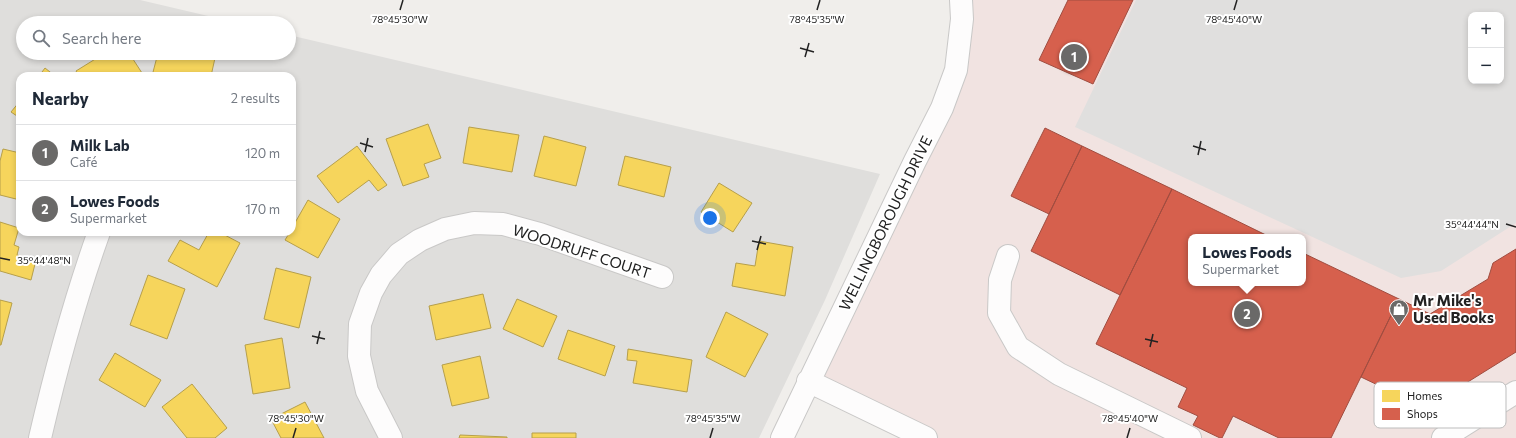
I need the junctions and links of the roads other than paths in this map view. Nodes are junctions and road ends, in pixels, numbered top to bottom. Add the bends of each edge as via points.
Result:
1 (961, 0) edge
2 (98, 236) edge
3 (1008, 256) dead end
4 (662, 277) dead end
5 (808, 381) junction
6 (1516, 392) edge
7 (1506, 398) edge
8 (1459, 428) edge
9 (40, 438) edge
10 (391, 438) edge
11 (782, 438) edge
12 (926, 438) edge
13 (1190, 438) edge
14 (1443, 438) edge

1 - 5 street, WELLINGBOROUGH DRIVE via 962,19 956,70 942,108
2 - 9 street via 52,386
3 - 13 street via 1000,280 999,313 1018,347 1059,374
4 - 10 street, WOODRUFF COURT via 540,234 503,224 474,224 445,229 420,240 400,254 381,275 371,293 360,324 359,356 367,391
5 - 11 street, WELLINGBOROUGH DRIVE
5 - 12 street
6 - 7 street
8 - 14 street

